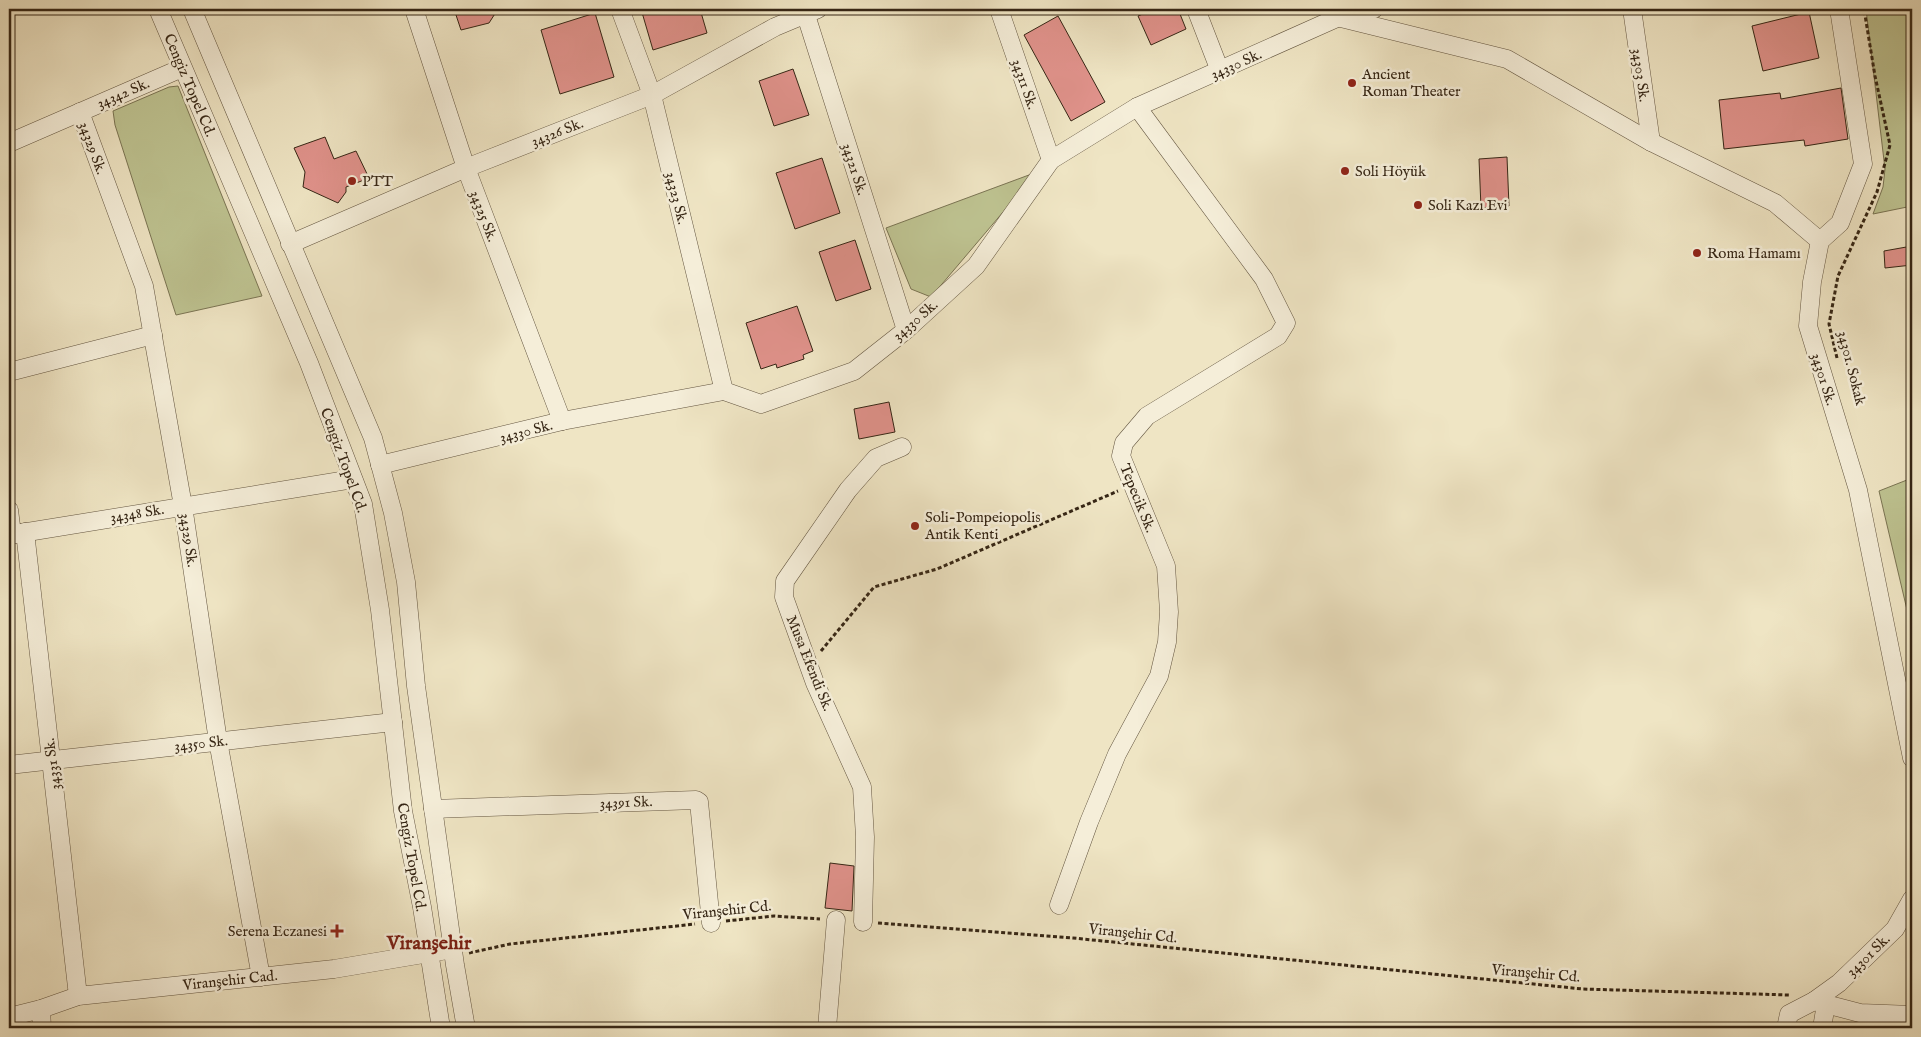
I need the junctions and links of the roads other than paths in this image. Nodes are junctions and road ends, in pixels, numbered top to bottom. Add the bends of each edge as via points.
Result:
1 (158, 9) edge
2 (192, 9) edge
3 (414, 9) edge
4 (620, 9) edge
5 (999, 9) edge
6 (1196, 9) edge
7 (1374, 9) edge
8 (1632, 9) edge
9 (1840, 9) edge
10 (809, 10) edge
11 (1339, 17) junction
12 (182, 68) junction
13 (1220, 71) junction
14 (652, 95) junction
15 (1137, 107) junction
16 (80, 112) junction
17 (1651, 142) junction
18 (9, 143) edge
19 (1051, 160) junction
20 (466, 168) junction
21 (1820, 241) junction
22 (290, 244) junction
23 (906, 330) junction
24 (153, 335) junction
25 (9, 372) edge
26 (724, 391) junction
27 (562, 421) junction
28 (902, 447) dead end
29 (380, 465) junction
30 (354, 480) junction
31 (184, 506) junction
32 (9, 510) edge
33 (15, 533) edge
34 (393, 722) junction
35 (218, 741) junction
36 (51, 758) junction
37 (1912, 758) edge
38 (9, 765) edge
39 (433, 809) junction
40 (1912, 898) edge
41 (1059, 905) dead end
42 (836, 920) road end
43 (863, 922) road end
44 (711, 923) road end
45 (453, 952) junction
46 (428, 953) junction
47 (261, 977) junction
48 (78, 996) junction
49 (1820, 1003) junction
50 (41, 1009) junction
51 (1912, 1015) edge
52 (9, 1017) edge
53 (42, 1028) edge
54 (441, 1028) edge
55 (466, 1028) edge
56 (827, 1028) edge
57 (1786, 1028) edge
58 (1822, 1028) edge

1 - 12 street, Cengiz Topel Cd.
2 - 22 street, Cengiz Topel Cd.
3 - 20 street, 34325 Sk.
4 - 14 street, 34323 Sk.
5 - 19 street, 34311 Sk.
6 - 13 street
7 - 11 street, 34330 Sk.
8 - 17 street, 34303 Sk.
9 - 21 street via 1863,164 1840,223
10 - 14 street, 34326 Sk.
10 - 23 street, 34321 Sk.
11 - 13 street, 34330 Sk.
11 - 17 street via 1507,59
12 - 16 street, 34342 Sk.
12 - 30 street, Cengiz Topel Cd. via 309,363
13 - 15 street, 34330 Sk.
14 - 20 street, 34326 Sk.
14 - 26 street, 34323 Sk.
15 - 19 street, 34330 Sk.
15 - 41 street, Tepecik Sk. via 1264,278 1286,323 1278,336 1147,416 1124,443 1121,456 1166,566 1167,642 1159,676 1117,754
16 - 18 street, 34342 Sk.
16 - 24 street, 34329 Sk. via 144,286
17 - 21 street via 1775,203
19 - 23 street, 34330 Sk. via 976,266
20 - 22 street, 34326 Sk.
20 - 27 street, 34325 Sk.
21 - 37 street, 34301 Sk. via 1808,326 1858,490
22 - 29 street, Cengiz Topel Cd. via 373,438
23 - 26 street, 34330 Sk. via 854,371 761,404
24 - 25 street
24 - 31 street, 34329 Sk.
26 - 27 street, 34330 Sk.
27 - 29 street, 34330 Sk.
28 - 43 street, Musa Efendi Sk. via 876,458 848,490 785,581 784,597 809,665 862,787
29 - 39 street, Cengiz Topel Cd. via 406,582
30 - 31 street, 34348 Sk.
30 - 34 street, Cengiz Topel Cd. via 363,504 379,600
31 - 33 street, 34348 Sk.
31 - 35 street, 34329 Sk.
32 - 33 street, 34331 Sk.
33 - 36 street, 34331 Sk.
34 - 35 street, 34350 Sk.
34 - 46 street, Cengiz Topel Cd. via 403,811
35 - 36 street, 34350 Sk.
35 - 47 street, 34329 Sk.
36 - 38 street, 34350 Sk.
36 - 48 street, 34331 Sk.
39 - 44 street, 34391 Sk. via 696,800 702,823
39 - 45 street, Cengiz Topel Cd.
40 - 49 street, 34301 Sk. via 1895,928
42 - 56 street
45 - 46 street, Viranşehir Cad.
45 - 55 street, Cengiz Topel Cd.
46 - 47 street, Viranşehir Cad.
46 - 54 street, Cengiz Topel Cd.
47 - 48 street, Viranşehir Cad.
48 - 50 street, Viranşehir Cad.
49 - 51 street via 1860,1013
49 - 57 street, 34301 Sk. via 1790,1014
49 - 58 street
50 - 52 street, Viranşehir Cad.
50 - 53 street

